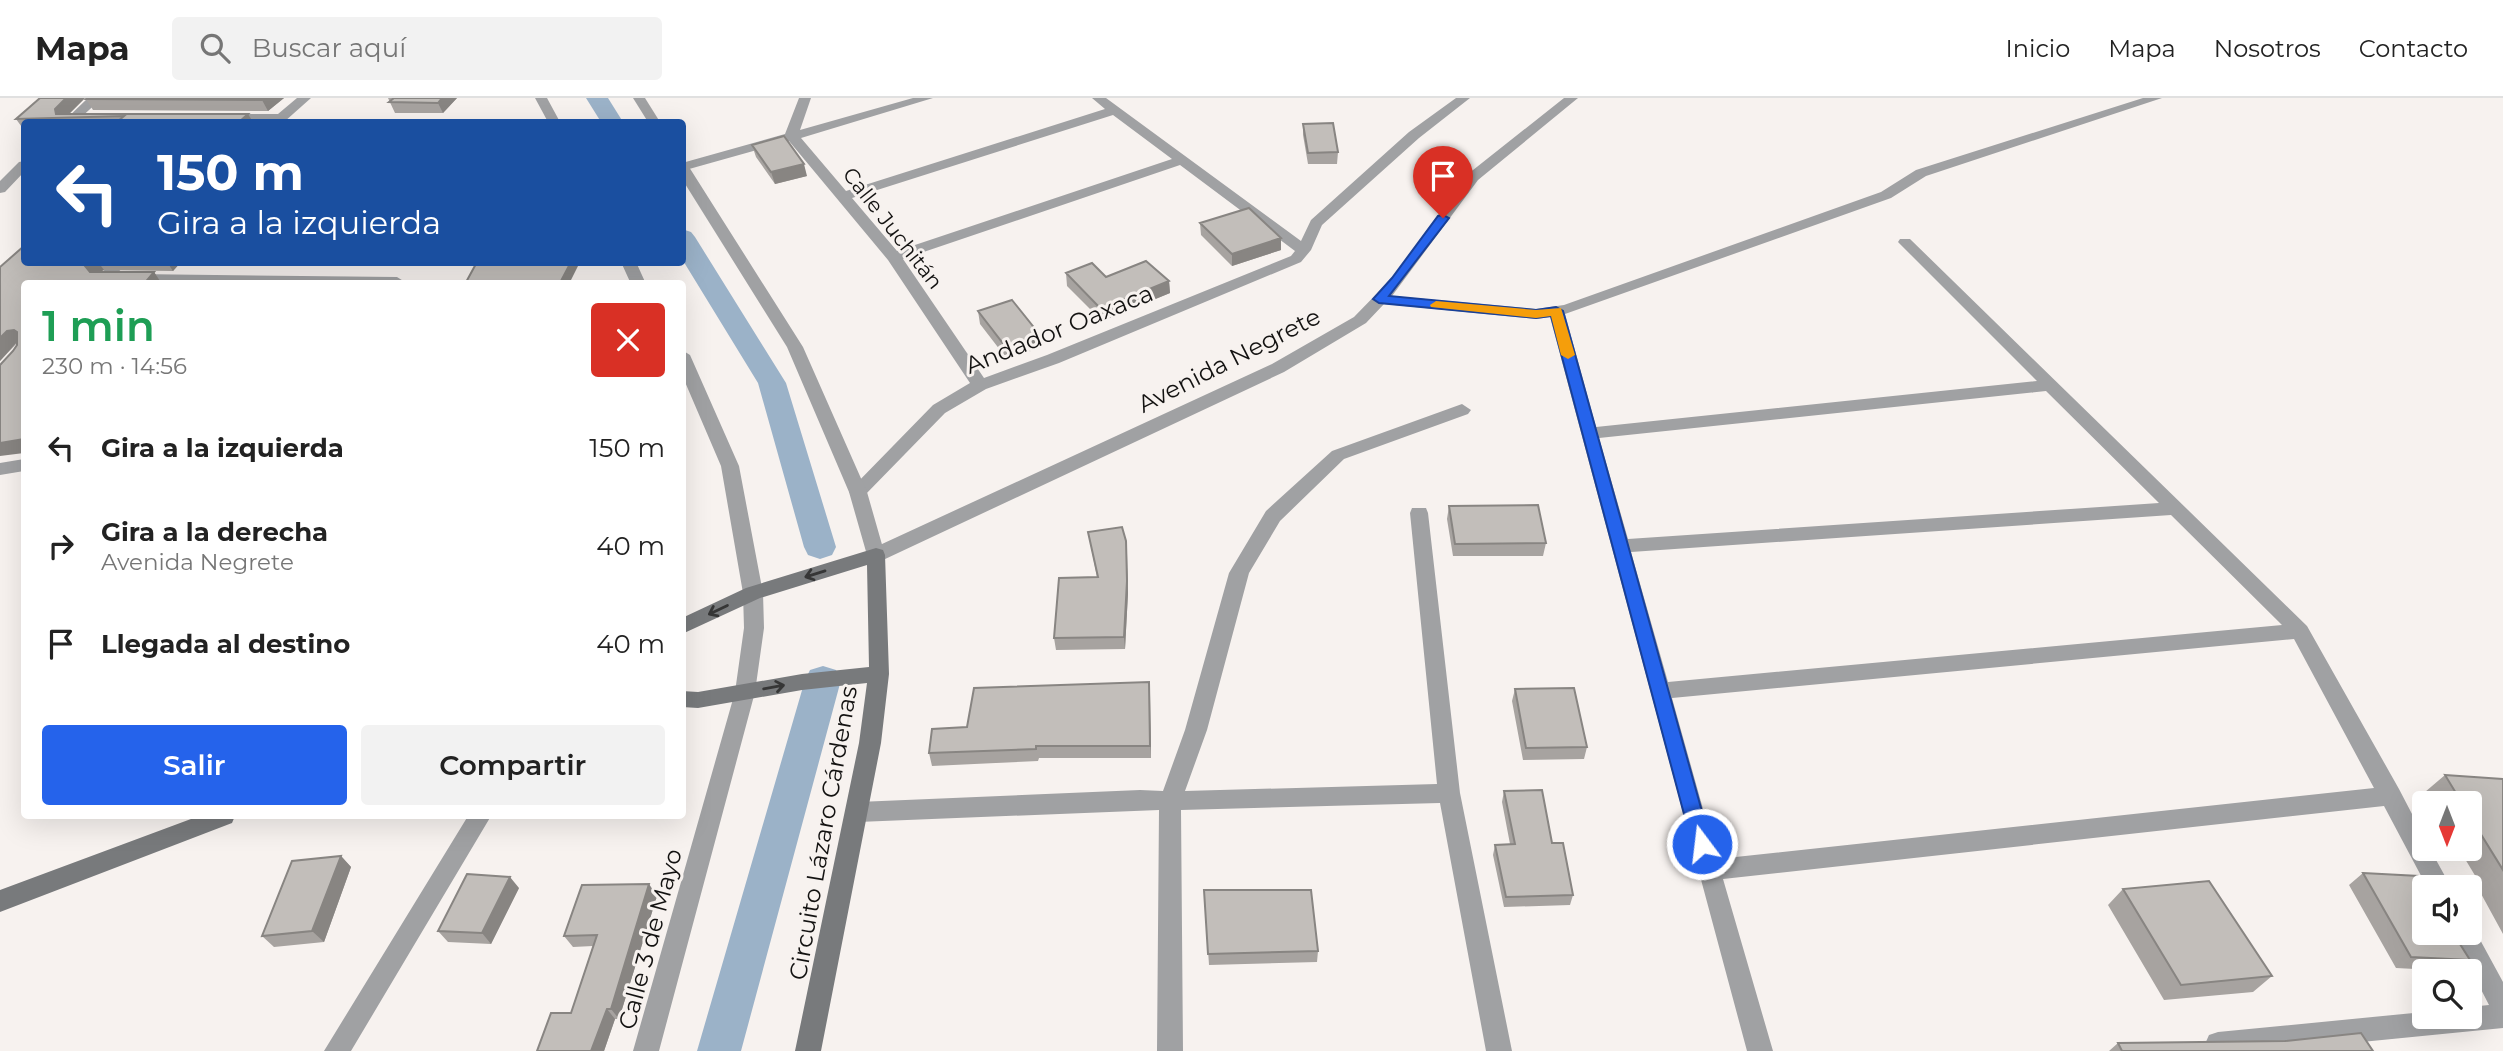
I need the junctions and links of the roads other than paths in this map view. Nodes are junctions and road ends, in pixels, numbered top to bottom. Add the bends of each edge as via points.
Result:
1 (96, 98) edge
2 (305, 98) edge
3 (541, 98) edge
4 (639, 98) edge
5 (805, 98) edge
6 (927, 98) edge
7 (1098, 98) edge
8 (1464, 98) edge
9 (1572, 98) edge
10 (2156, 98) edge
11 (1113, 111) junction
12 (103, 117) edge
13 (213, 117) edge
14 (73, 119) edge
15 (82, 119) edge
16 (257, 119) edge
17 (280, 119) edge
18 (552, 119) edge
19 (652, 119) edge
20 (791, 135) junction
21 (1182, 160) junction
22 (686, 166) edge
23 (21, 168) edge
24 (686, 173) edge
25 (2, 185) edge
26 (843, 196) junction
27 (1905, 242) dead end
28 (1304, 250) junction
29 (894, 257) junction
30 (117, 266) edge
31 (102, 280) edge
32 (1379, 299) junction
33 (1556, 311) junction
34 (686, 364) edge
35 (981, 385) junction
36 (2052, 385) junction
37 (1462, 410) dead end
38 (1589, 433) junction
39 (21, 465) edge
40 (0, 468) edge
41 (858, 492) junction
42 (2178, 508) junction
43 (1419, 513) dead end
44 (1620, 546) junction
45 (876, 555) junction
46 (753, 593) junction
47 (686, 625) edge
48 (2300, 631) junction
49 (878, 674) junction
50 (1660, 691) junction
51 (745, 692) junction
52 (686, 699) edge
53 (1449, 793) junction
54 (2391, 796) junction
55 (1170, 801) junction
56 (858, 812) junction
57 (216, 819) edge
58 (478, 819) edge
59 (1709, 870) junction
60 (2433, 875) edge
61 (0, 901) edge
62 (2470, 945) edge
63 (2503, 1007) edge
64 (2503, 1016) edge
65 (2197, 1046) edge
66 (337, 1051) edge
67 (646, 1051) edge
68 (808, 1051) edge
69 (1170, 1051) edge
70 (1499, 1051) edge
71 (1760, 1051) edge

1 - 14 street
2 - 17 street
3 - 18 street
4 - 19 street
5 - 20 street
6 - 20 street
7 - 11 street
8 - 28 street via 1414,135 1316,223
9 - 32 street, Avenida Negrete via 1473,177
10 - 33 street via 1921,173 1886,195
11 - 21 street
11 - 26 street
12 - 15 street
13 - 16 street
20 - 22 street
20 - 26 street, Calle Juchitán
21 - 28 street
21 - 29 street
23 - 25 street
24 - 41 street, Circuito Lázaro Cárdenas via 794,347
26 - 29 street, Calle Juchitán
27 - 36 street
28 - 35 street, Andador Oaxaca via 1296,259
29 - 35 street, Calle Juchitán
30 - 31 street
32 - 33 street via 1536,314
32 - 45 street, Avenida Negrete via 1360,320 1278,368
33 - 38 street
34 - 46 street, Calle 3 de Mayo via 730,466
35 - 41 street, Andador Oaxaca via 939,409
36 - 38 street
36 - 42 street
37 - 55 street via 1338,455 1273,516 1238,573 1196,730
38 - 44 street
39 - 40 street
41 - 45 street, Circuito Lázaro Cárdenas
42 - 44 street
42 - 48 street
43 - 53 street
44 - 50 street
45 -> 46 main road
45 - 49 main road, Circuito Lázaro Cárdenas
46 -> 47 main road
46 - 51 street, Calle 3 de Mayo via 754,628
48 - 50 street
48 - 54 street
51 -> 49 main road
49 - 56 main road, Circuito Lázaro Cárdenas
50 - 59 street
51 - 52 main road
51 - 67 street, Calle 3 de Mayo
53 - 55 street
53 - 70 street
54 - 59 street
54 - 60 street
55 - 56 street
55 - 69 street
56 - 68 main road, Circuito Lázaro Cárdenas
57 - 61 main road
58 - 66 street
59 - 71 street
62 - 63 street
64 - 65 street

